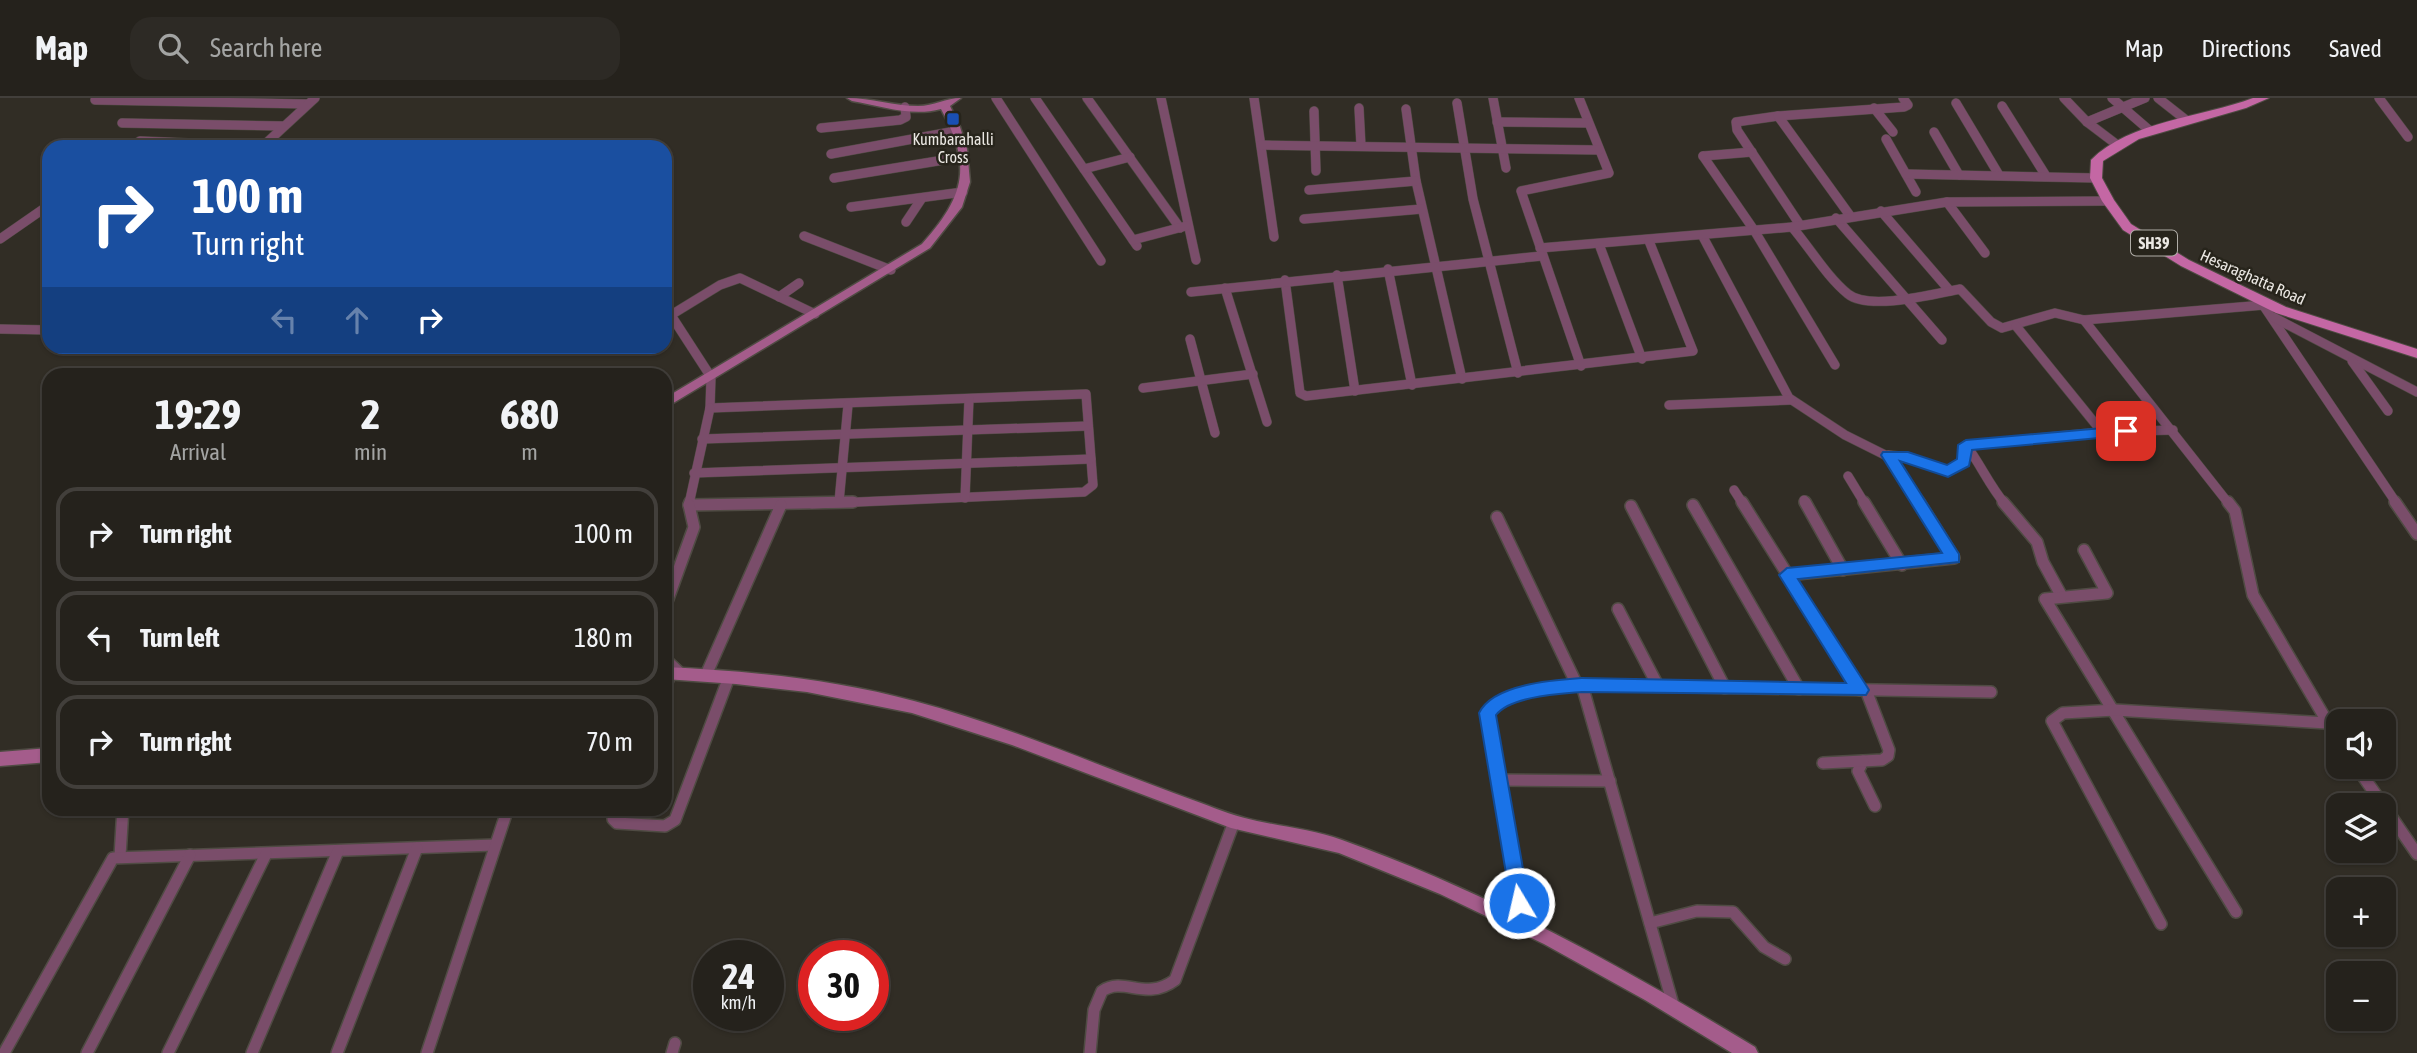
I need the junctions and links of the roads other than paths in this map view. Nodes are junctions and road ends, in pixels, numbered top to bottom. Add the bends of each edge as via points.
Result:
1 (852, 98) edge
2 (956, 98) edge
3 (996, 98) edge
4 (1035, 98) edge
5 (1087, 98) edge
6 (1161, 98) edge
7 (1254, 98) edge
8 (1493, 98) edge
9 (1578, 98) edge
10 (1903, 98) edge
11 (2064, 98) edge
12 (2112, 98) edge
13 (2145, 98) edge
14 (2158, 98) edge
15 (2263, 98) edge
16 (2379, 98) edge
17 (95, 100) dead end
18 (141, 100) edge
19 (196, 100) edge
20 (312, 101) edge
21 (2244, 102) edge
22 (1457, 103) dead end
23 (1956, 103) dead end
24 (2002, 106) dead end
25 (905, 107) junction
26 (946, 108) junction
27 (1359, 108) dead end
28 (1874, 108) junction
29 (2121, 108) junction
30 (1406, 109) dead end
31 (1314, 111) dead end
32 (1778, 116) junction
33 (2186, 120) junction
34 (1497, 122) junction
35 (1588, 122) junction
36 (2087, 122) junction
37 (122, 123) dead end
38 (284, 127) junction
39 (821, 128) dead end
40 (2149, 130) junction
41 (956, 131) junction
42 (1893, 132) dead end
43 (1934, 132) dead end
44 (2408, 137) dead end
45 (1886, 139) dead end
46 (270, 140) edge
47 (1315, 144) junction
48 (2116, 144) junction
49 (1261, 145) junction
50 (1361, 146) junction
51 (1411, 147) junction
52 (1501, 149) junction
53 (1462, 150) junction
54 (1599, 150) junction
55 (1752, 152) junction
56 (831, 154) dead end
57 (962, 157) junction
58 (1130, 157) junction
59 (1084, 169) junction
60 (1506, 169) dead end
61 (1315, 171) dead end
62 (1906, 174) junction
63 (1959, 175) junction
64 (1999, 175) junction
65 (2046, 176) junction
66 (834, 178) dead end
67 (2096, 178) junction
68 (1416, 181) junction
69 (1309, 190) dead end
70 (963, 192) junction
71 (1916, 192) dead end
72 (922, 198) junction
73 (2108, 201) junction
74 (1947, 202) junction
75 (851, 207) dead end
76 (1422, 209) junction
77 (42, 210) edge
78 (1881, 211) junction
79 (1851, 217) junction
80 (1836, 218) junction
81 (1304, 219) dead end
82 (906, 222) dead end
83 (1796, 226) junction
84 (1184, 227) junction
85 (1754, 230) junction
86 (1702, 235) junction
87 (804, 236) dead end
88 (1274, 237) dead end
89 (0, 239) edge
90 (1649, 241) junction
91 (1599, 244) junction
92 (1541, 252) junction
93 (1985, 253) dead end
94 (1196, 260) dead end
95 (1101, 261) dead end
96 (1488, 261) junction
97 (1437, 266) junction
98 (891, 270) junction
99 (1388, 270) junction
100 (1337, 275) junction
101 (1285, 280) junction
102 (799, 283) dead end
103 (1225, 288) junction
104 (1950, 291) junction
105 (1191, 292) dead end
106 (779, 297) junction
107 (1905, 299) junction
108 (2262, 302) junction
109 (672, 308) edge
110 (815, 314) junction
111 (2270, 315) junction
112 (672, 316) edge
113 (2084, 320) junction
114 (2016, 326) junction
115 (0, 328) edge
116 (42, 330) edge
117 (1190, 339) dead end
118 (1942, 340) dead end
119 (2417, 354) edge
120 (1642, 359) junction
121 (2351, 359) junction
122 (1835, 365) dead end
123 (1581, 366) junction
124 (1518, 373) junction
125 (1253, 374) junction
126 (711, 377) junction
127 (1462, 379) junction
128 (1201, 381) junction
129 (1412, 385) junction
130 (1143, 388) dead end
131 (1355, 391) junction
132 (2417, 392) edge
133 (969, 399) junction
134 (672, 400) edge
135 (1791, 400) junction
136 (848, 405) junction
137 (1670, 405) dead end
138 (710, 408) junction
139 (2388, 411) dead end
140 (1268, 422) dead end
141 (1088, 426) junction
142 (967, 430) junction
143 (2173, 430) junction
144 (2102, 432) junction
145 (1215, 433) dead end
146 (847, 436) junction
147 (702, 439) junction
148 (1966, 445) junction
149 (1888, 455) junction
150 (1091, 459) junction
151 (966, 463) junction
152 (841, 470) junction
153 (694, 473) junction
154 (1849, 476) dead end
155 (1734, 490) dead end
156 (964, 498) junction
157 (1804, 500) dead end
158 (839, 502) junction
159 (689, 505) junction
160 (781, 505) junction
161 (1692, 505) dead end
162 (1631, 506) dead end
163 (1497, 517) dead end
164 (2417, 534) edge
165 (2084, 550) dead end
166 (1902, 565) junction
167 (1843, 570) junction
168 (1787, 575) junction
169 (672, 588) edge
170 (2061, 595) junction
171 (1618, 609) dead end
172 (672, 673) edge
173 (706, 675) junction
174 (729, 677) junction
175 (1580, 685) junction
176 (1658, 686) junction
177 (1725, 688) junction
178 (1799, 689) junction
179 (1863, 690) junction
180 (1991, 692) dead end
181 (2115, 710) junction
182 (2326, 721) edge
183 (2326, 723) edge
184 (42, 756) edge
185 (0, 759) edge
186 (1863, 761) junction
187 (1823, 763) dead end
188 (1499, 780) junction
189 (1609, 780) junction
190 (1875, 806) dead end
191 (122, 816) edge
192 (505, 816) edge
193 (613, 816) edge
194 (1234, 822) junction
195 (2396, 824) edge
196 (495, 845) junction
197 (417, 848) junction
198 (338, 851) junction
199 (266, 854) junction
200 (2417, 854) edge
201 (190, 855) junction
202 (120, 856) junction
203 (2236, 912) dead end
204 (1650, 923) junction
205 (2161, 924) dead end
206 (1523, 927) junction
207 (1785, 959) dead end
208 (1674, 1008) junction
209 (4, 1053) edge
210 (87, 1053) edge
211 (169, 1053) edge
212 (252, 1053) edge
213 (337, 1053) edge
214 (428, 1053) edge
215 (1090, 1053) edge
216 (1749, 1053) edge

1 - 25 street
2 - 26 street
3 - 95 street
4 - 59 street
5 - 58 street
6 - 84 street
7 - 49 street
8 - 34 street
9 - 35 street
10 - 28 street via 1908,105 1904,107
11 - 36 street
12 - 29 street
13 - 29 street
14 - 33 street
15 - 21 main road
16 - 44 street
17 - 18 street
18 - 19 street
19 - 20 street
20 - 38 street
21 - 33 main road
22 - 53 street
23 - 64 street
24 - 65 street
25 - 26 street
25 - 39 street via 906,117 900,120
26 - 41 street
27 - 50 street
28 - 32 street
28 - 42 street
29 - 36 street
29 - 40 street
30 - 51 street
31 - 47 street
32 - 55 street via 1735,122
32 - 79 street
33 - 40 main road
34 - 35 street
34 - 52 street
35 - 54 street
36 - 48 street
37 - 38 street
38 - 46 street
40 - 48 main road
41 - 56 street
41 - 57 street
43 - 63 street
45 - 62 street
47 - 49 street
47 - 50 street
47 - 61 street
48 - 67 main road via 2097,160
49 - 88 street
50 - 51 street
51 - 53 street
51 - 68 street
52 - 53 street
52 - 54 street
52 - 60 street
53 - 96 street
54 - 92 street via 1608,174 1521,191
55 - 83 street
55 - 85 street via 1703,156
57 - 66 street
57 - 70 street
58 - 59 street
58 - 84 street
59 - 84 street via 1135,243
62 - 63 street
62 - 71 street
63 - 64 street
64 - 65 street
65 - 67 street
67 - 73 main road, Hesaraghatta Road / SH39
68 - 69 street
68 - 76 street
70 - 72 street
70 - 98 street via 954,212 926,246
72 - 75 street
72 - 82 street
73 - 74 street
73 - 108 main road, Hesaraghatta Road / SH39 via 2127,227
74 - 78 street
74 - 93 street
76 - 81 street
76 - 97 street
77 - 89 street
78 - 79 street
78 - 104 street
79 - 80 street
80 - 83 street
80 - 107 street
83 - 85 street
83 - 107 street via 1855,298 1872,302
84 - 94 street
85 - 86 street
85 - 122 street
86 - 90 street
86 - 135 street
87 - 98 street
90 - 91 street
90 - 120 street via 1693,351
91 - 92 street
91 - 120 street
92 - 96 street
92 - 123 street
96 - 97 street
96 - 124 street
97 - 99 street
97 - 127 street
98 - 110 street
99 - 100 street
99 - 129 street
100 - 101 street
100 - 131 street
101 - 103 street
101 - 131 street via 1300,393 1306,397
102 - 106 street
103 - 105 street
103 - 125 street
104 - 107 street
104 - 114 street via 1962,290 1997,326
106 - 109 street via 740,278
106 - 110 street
107 - 118 street
108 - 111 street
108 - 113 street
108 - 119 main road, Hesaraghatta Road / SH39
110 - 126 street
111 - 121 street
111 - 164 street
112 - 126 street
113 - 114 street via 2055,313
113 - 143 street
114 - 144 street
115 - 116 street
117 - 128 street
120 - 123 street
121 - 132 street
121 - 139 street
123 - 124 street
124 - 127 street
125 - 128 street
125 - 140 street
126 - 134 street
126 - 138 street
127 - 129 street
128 - 130 street
128 - 145 street
129 - 131 street
133 - 136 street
133 - 141 street via 1086,394
133 - 142 street
135 - 137 street
135 - 149 street via 1845,435
136 - 138 street
136 - 146 street
138 - 147 street
141 - 142 street
141 - 150 street
142 - 146 street
142 - 151 street
143 - 144 street
143 - 182 street via 2235,511 2253,595
144 - 148 street
146 - 147 street
146 - 152 street
147 - 153 street
148 - 149 street via 1964,462 1948,472 1908,457
148 - 170 street via 1984,469 1988,484 2037,542
149 - 166 street via 1954,558
150 - 151 street
150 - 156 street via 1093,485 1084,492
151 - 152 street
151 - 156 street
152 - 153 street
152 - 158 street
153 - 159 street
154 - 166 street
155 - 168 street
156 - 158 street
157 - 167 street
158 - 160 street
159 - 160 street
159 - 169 street via 694,527
160 - 173 street
161 - 178 street
162 - 177 street
163 - 175 street
165 - 170 street via 2107,593
166 - 167 street
167 - 168 street
168 - 179 street
170 - 181 street via 2045,599
171 - 176 street
172 - 173 street
173 - 174 street
174 - 193 street via 675,820 666,826 617,822
174 - 194 street via 844,691 944,716
175 - 176 street
175 - 188 street via 1543,688 1490,708
175 - 189 street
176 - 177 street
177 - 178 street
178 - 179 street
179 - 180 street
179 - 186 street via 1889,750 1882,760
181 - 183 street
181 - 203 street
181 - 205 street via 2063,713 2052,721
184 - 185 street
186 - 187 street
186 - 190 street via 1858,771
188 - 189 street
188 - 206 street
189 - 204 street
191 - 202 street
192 - 196 street
194 - 206 street via 1336,845 1412,874
194 - 215 street via 1175,981 1150,991 1104,989 1098,997
195 - 200 street
196 - 197 street
196 - 214 street
197 - 198 street
197 - 213 street
198 - 199 street
198 - 212 street
199 - 201 street
199 - 211 street
201 - 202 street
201 - 210 street
202 - 209 street via 109,862
204 - 207 street via 1693,912 1733,912 1759,946
204 - 208 street
206 - 208 street
208 - 216 street

